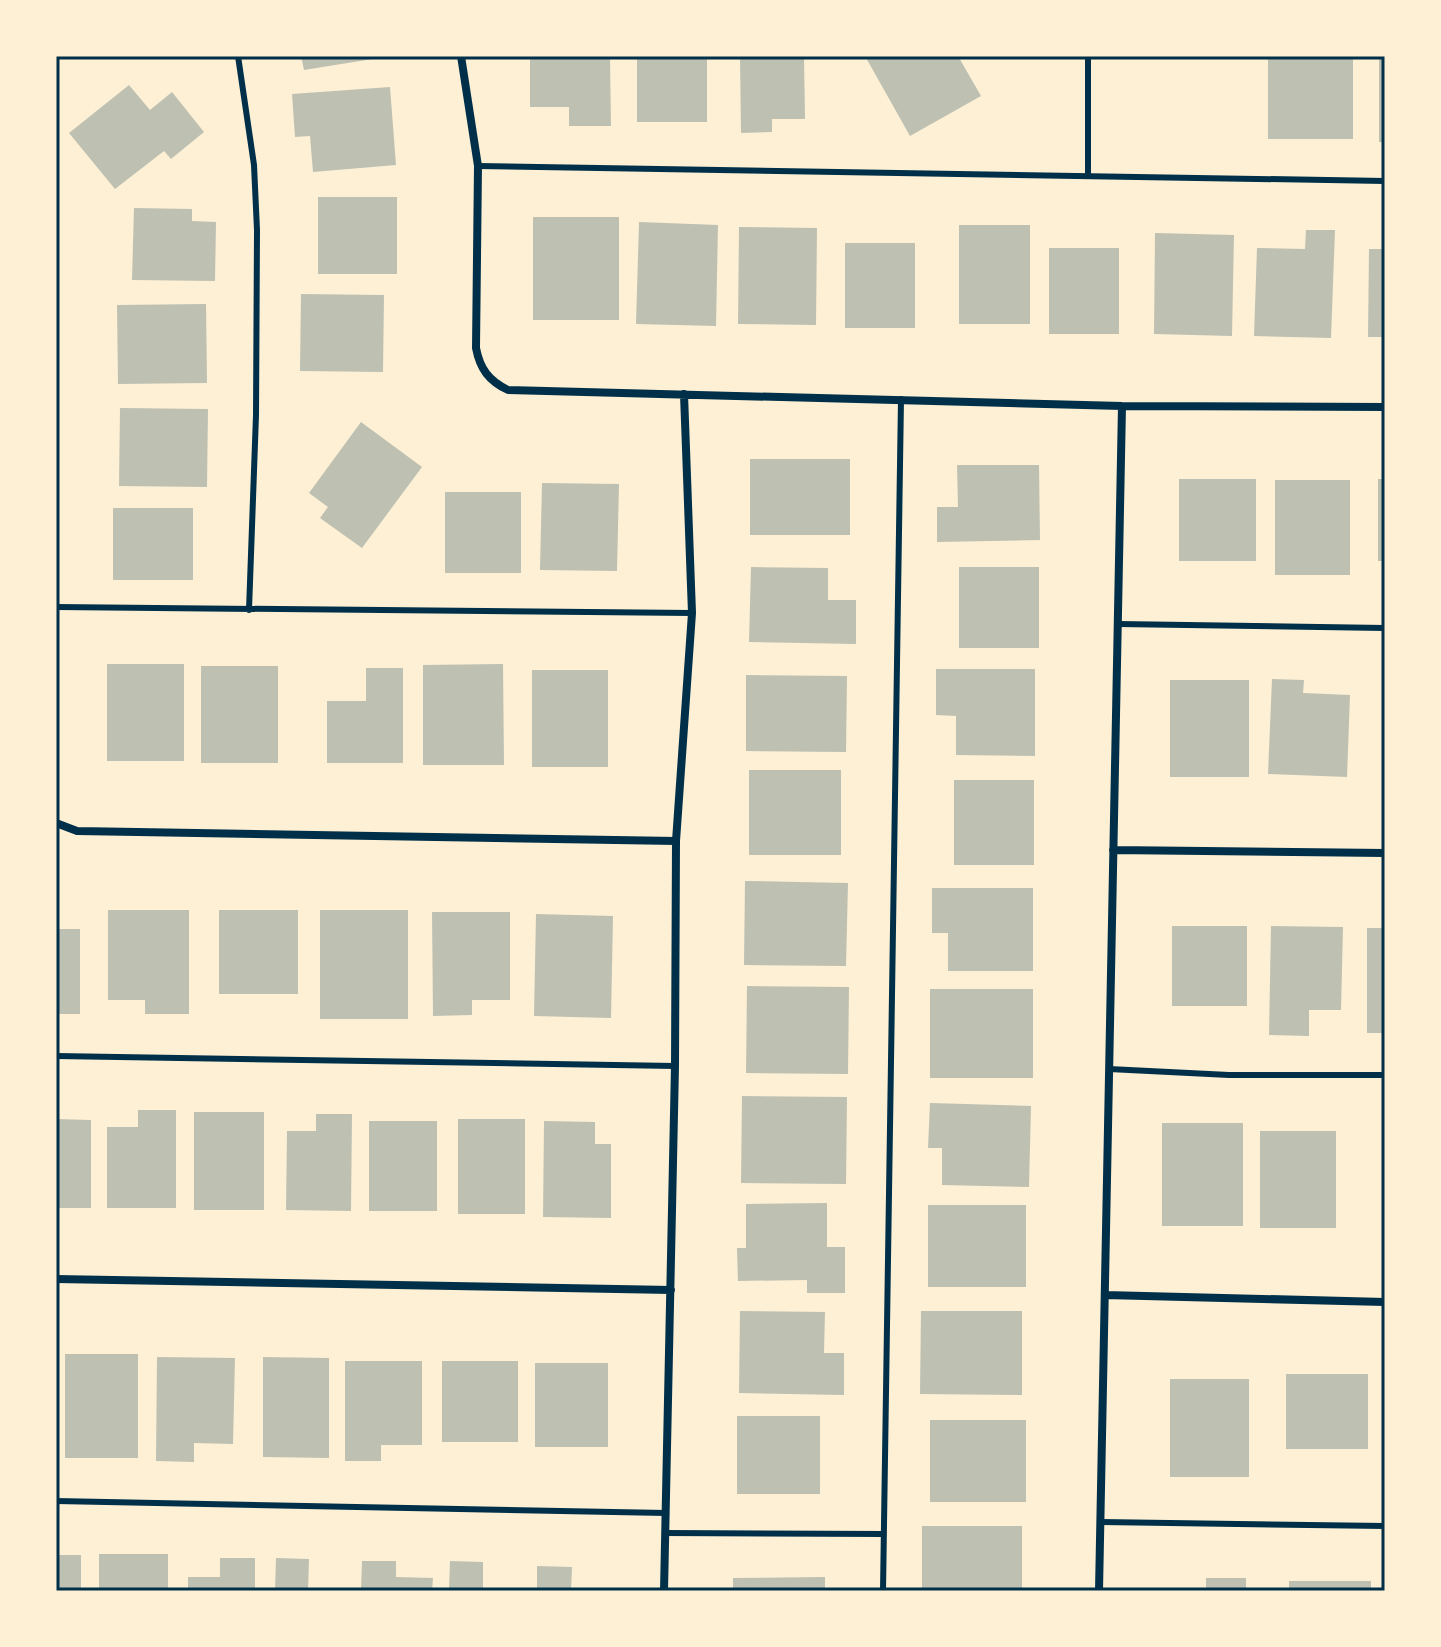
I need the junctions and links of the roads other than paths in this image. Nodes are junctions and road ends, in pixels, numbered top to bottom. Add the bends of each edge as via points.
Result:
1 (238, 56) edge
2 (461, 56) edge
3 (1088, 56) edge
4 (478, 166) junction
5 (1088, 175) junction
6 (1385, 181) edge
7 (684, 394) junction
8 (901, 399) junction
9 (1122, 406) junction
10 (1385, 407) edge
11 (56, 607) edge
12 (249, 610) junction
13 (692, 613) junction
14 (1118, 624) junction
15 (1385, 628) edge
16 (56, 823) edge
17 (676, 841) junction
18 (1113, 850) junction
19 (1385, 853) edge
20 (56, 1056) edge
21 (675, 1066) junction
22 (1109, 1069) junction
23 (1385, 1075) edge
24 (56, 1279) edge
25 (671, 1290) junction
26 (1105, 1295) junction
27 (1385, 1302) edge
28 (56, 1501) edge
29 (666, 1513) junction
30 (1101, 1522) junction
31 (1385, 1526) edge
32 (665, 1533) junction
33 (884, 1534) junction
34 (664, 1591) edge
35 (883, 1591) edge
36 (1099, 1591) edge

1 - 12 lane via 254,165 257,230
2 - 4 street
3 - 5 lane
4 - 5 lane
4 - 7 street via 476,348 482,370 498,385 519,391
5 - 6 lane
7 - 8 street
7 - 13 street
8 - 9 street
8 - 33 lane
9 - 10 street
9 - 14 street
11 - 12 lane
12 - 13 lane
13 - 17 street
14 - 15 lane
14 - 18 street
16 - 17 street via 77,831
17 - 21 street
18 - 19 street
18 - 22 street
20 - 21 lane
21 - 25 street
22 - 23 lane
22 - 26 street
24 - 25 street
25 - 29 street
26 - 27 street
26 - 30 street
28 - 29 lane
29 - 32 street
30 - 31 lane
30 - 36 street
32 - 33 lane
32 - 34 street
33 - 35 lane

